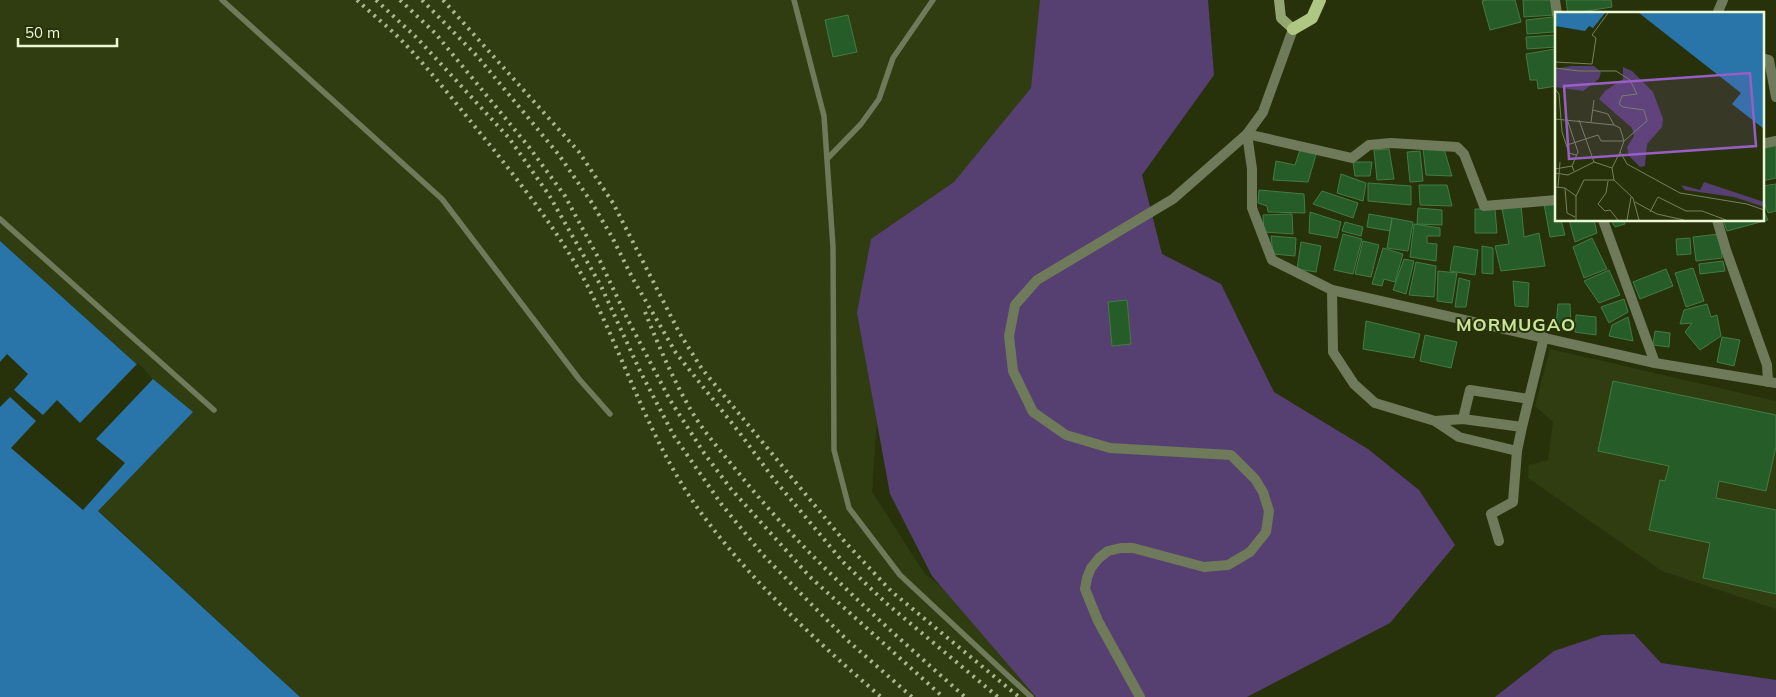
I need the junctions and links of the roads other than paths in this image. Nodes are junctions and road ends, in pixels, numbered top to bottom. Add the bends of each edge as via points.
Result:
1 (222, 0) edge
2 (794, 0) edge
3 (933, 0) edge
4 (1279, 0) edge
5 (1320, 0) edge
6 (1723, 0) edge
7 (1718, 12) edge
8 (1292, 30) junction
9 (1764, 59) edge
10 (1776, 97) edge
11 (1247, 134) junction
12 (827, 159) junction
13 (1555, 200) edge
14 (0, 219) edge
15 (1603, 221) edge
16 (1717, 221) edge
17 (1332, 290) junction
18 (1544, 337) junction
19 (1655, 363) junction
20 (1772, 382) edge
21 (1529, 399) junction
22 (214, 410) dead end
23 (610, 414) dead end
24 (1463, 419) junction
25 (1434, 421) junction
26 (1522, 427) junction
27 (1517, 451) junction
28 (1499, 541) dead end
29 (1031, 697) edge
30 (1140, 697) edge

1 - 23 lane via 442,199
2 - 12 lane via 824,116
3 - 12 lane via 893,58 879,99 861,124
4 - 8 main road via 1281,18
5 - 8 main road via 1312,18
6 - 7 street
8 - 11 street via 1263,112
9 - 10 street via 1769,60
11 - 13 street via 1352,158 1369,145 1391,142 1457,147 1464,154 1484,206
11 - 17 street via 1252,169 1252,208 1272,260
11 - 30 street via 1173,199 1037,280 1015,305 1009,336 1013,371 1033,412 1066,435 1110,448 1231,455 1263,492 1269,511 1266,532 1250,552 1228,565 1204,567 1134,548 1121,548 1108,551 1091,568 1085,588 1098,621
12 - 29 lane via 833,247 834,450 849,508 900,575
14 - 22 lane
15 - 19 street
16 - 20 street
17 - 18 street
17 - 25 street via 1333,352 1354,384 1375,403
18 - 19 street
18 - 21 street
19 - 20 street
21 - 24 street via 1470,390
21 - 26 street
24 - 25 street
24 - 26 street
25 - 27 street via 1460,437
26 - 27 street
27 - 28 street via 1513,502 1491,514

